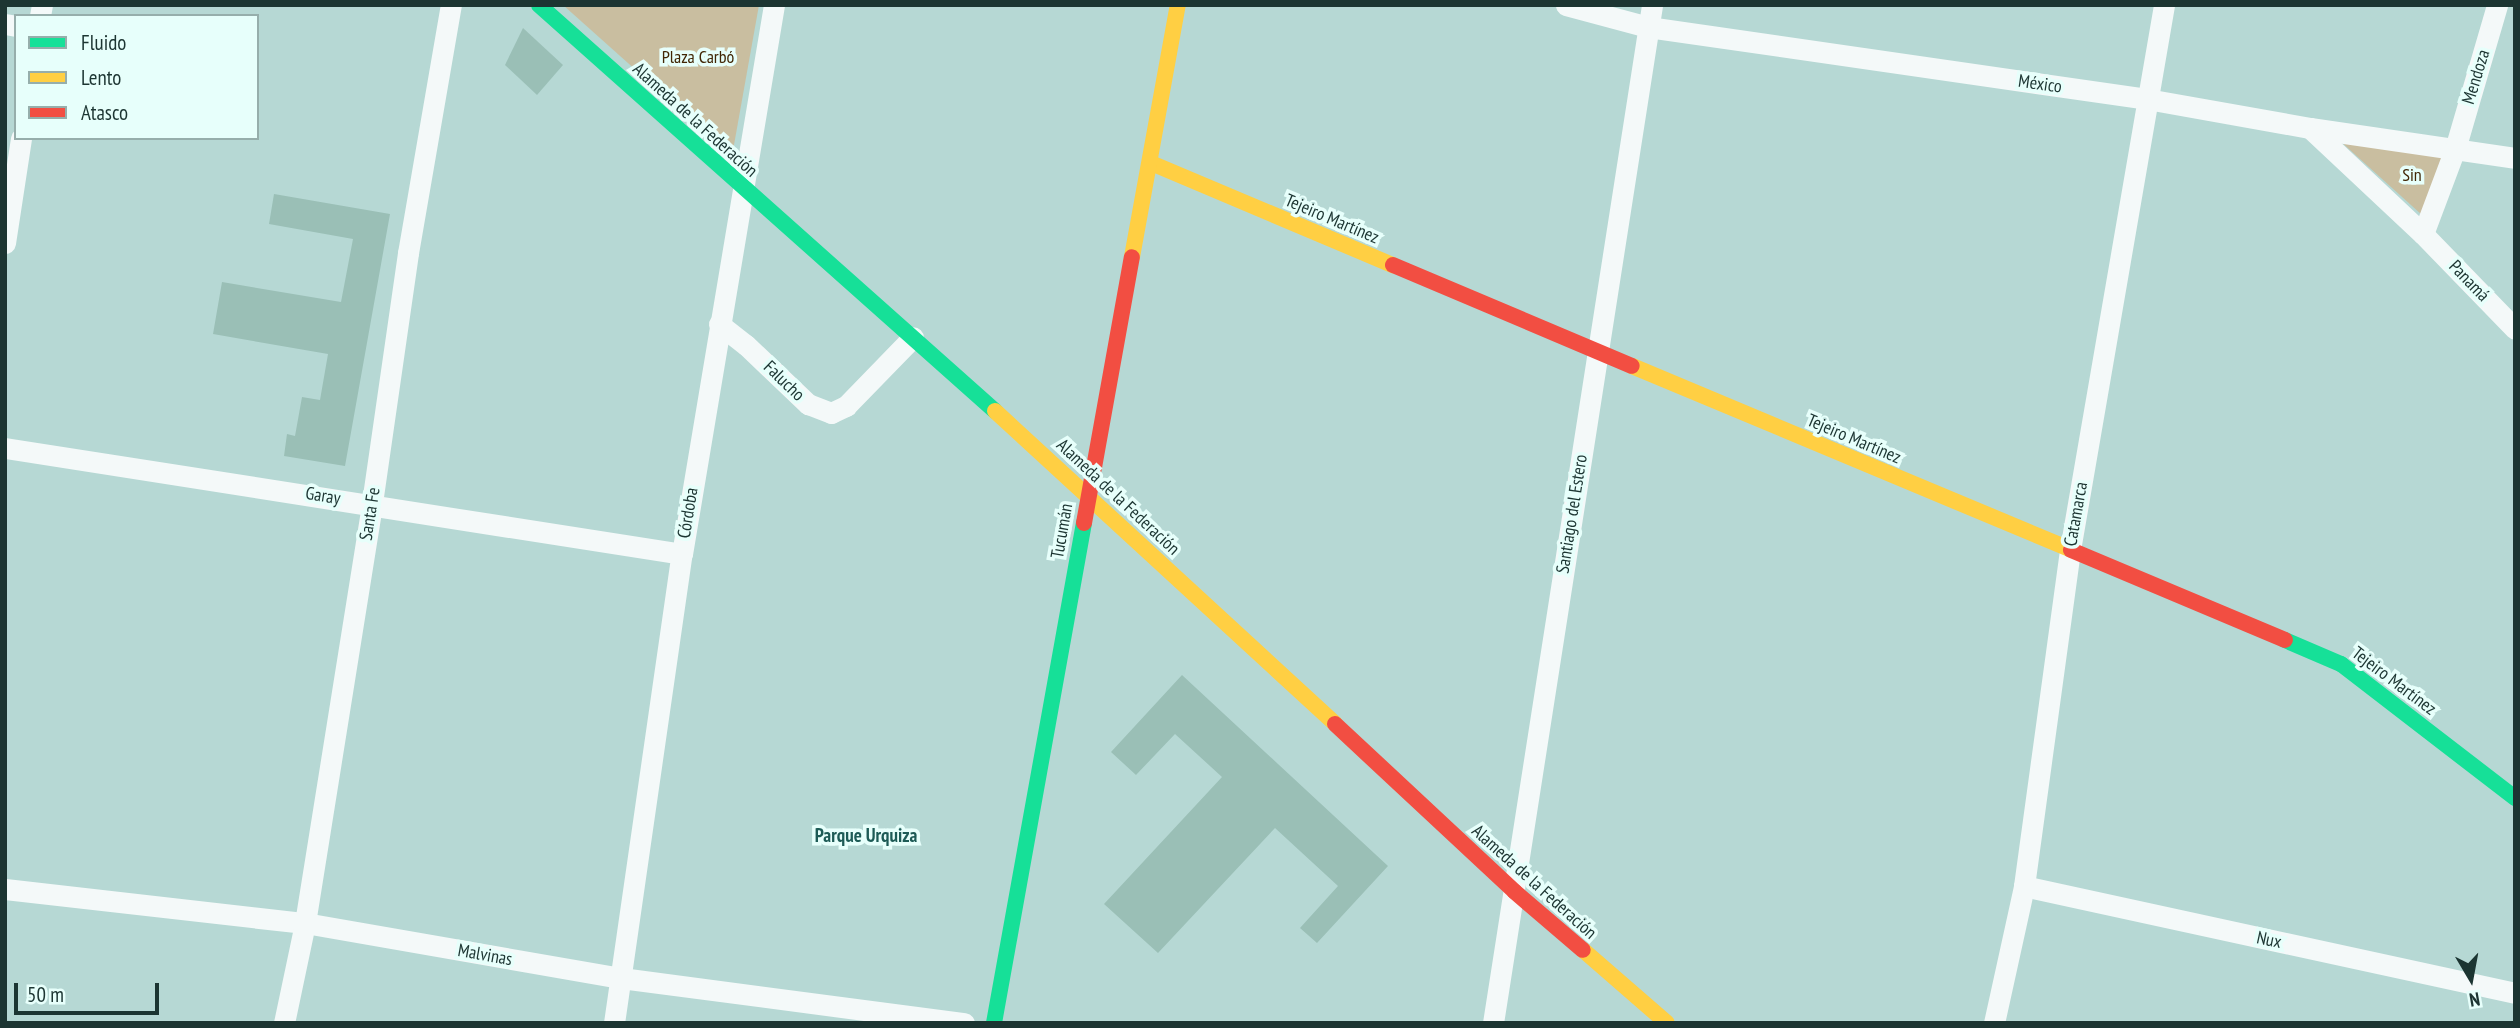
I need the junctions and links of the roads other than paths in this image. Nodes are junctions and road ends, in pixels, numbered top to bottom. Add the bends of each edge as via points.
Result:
1 (451, 5) edge
2 (539, 5) edge
3 (774, 5) edge
4 (1178, 5) edge
5 (1566, 5) edge
6 (1652, 5) edge
7 (2164, 5) edge
8 (2497, 5) edge
9 (1648, 27) junction
10 (2147, 99) junction
11 (2310, 128) junction
12 (21, 140) edge
13 (2455, 149) junction
14 (2515, 158) edge
15 (1151, 163) junction
16 (741, 187) junction
17 (2423, 234) junction
18 (5, 243) edge
19 (719, 324) junction
20 (2515, 329) edge
21 (912, 337) junction
22 (1597, 352) junction
23 (5, 448) edge
24 (1088, 494) junction
25 (372, 503) junction
26 (2070, 550) junction
27 (682, 554) junction
28 (2515, 799) edge
29 (2024, 886) junction
30 (5, 889) edge
31 (1515, 892) junction
32 (305, 923) junction
33 (621, 978) junction
34 (2515, 993) edge
35 (284, 1023) edge
36 (614, 1023) edge
37 (964, 1023) edge
38 (994, 1023) edge
39 (1493, 1023) edge
40 (1667, 1023) edge
41 (1994, 1023) edge

1 - 25 street, Santa Fe via 408,253
2 - 16 street, Alameda de la Federación
3 - 16 street, Córdoba
4 - 15 street, Tucumán
5 - 9 street, México
6 - 9 street, Santiago del Estero
7 - 10 street, Catamarca
8 - 13 street, Mendoza
9 - 10 street, México
9 - 22 street, Santiago del Estero
10 - 11 street, México
10 - 26 street, Catamarca
11 - 13 street, México
11 - 17 street, Panamá
12 - 18 street
13 - 14 street, México
13 - 17 street, Mendoza
15 - 22 street, Tejeiro Martínez
15 - 24 street, Tucumán
16 - 19 street, Córdoba
16 - 21 street, Alameda de la Federación
17 - 20 street, Panamá
19 - 21 street, Falucho via 808,404 831,413 846,405
19 - 27 street, Córdoba
21 - 24 street, Alameda de la Federación
22 - 26 street, Tejeiro Martínez
22 - 31 street, Santiago del Estero
23 - 25 street, Garay
24 - 31 street, Alameda de la Federación
24 - 38 street, Tucumán
25 - 27 street, Garay
25 - 32 street, Santa Fe
26 - 28 street, Tejeiro Martínez via 2341,664
26 - 29 street, Catamarca
27 - 33 street, Córdoba
29 - 34 street, Nux
29 - 41 street, Catamarca
30 - 32 street, Malvinas
31 - 39 street, Santiago del Estero
31 - 40 street, Alameda de la Federación
32 - 33 street, Malvinas
32 - 35 street, Santa Fe
33 - 36 street, Córdoba
33 - 37 street, Malvinas

